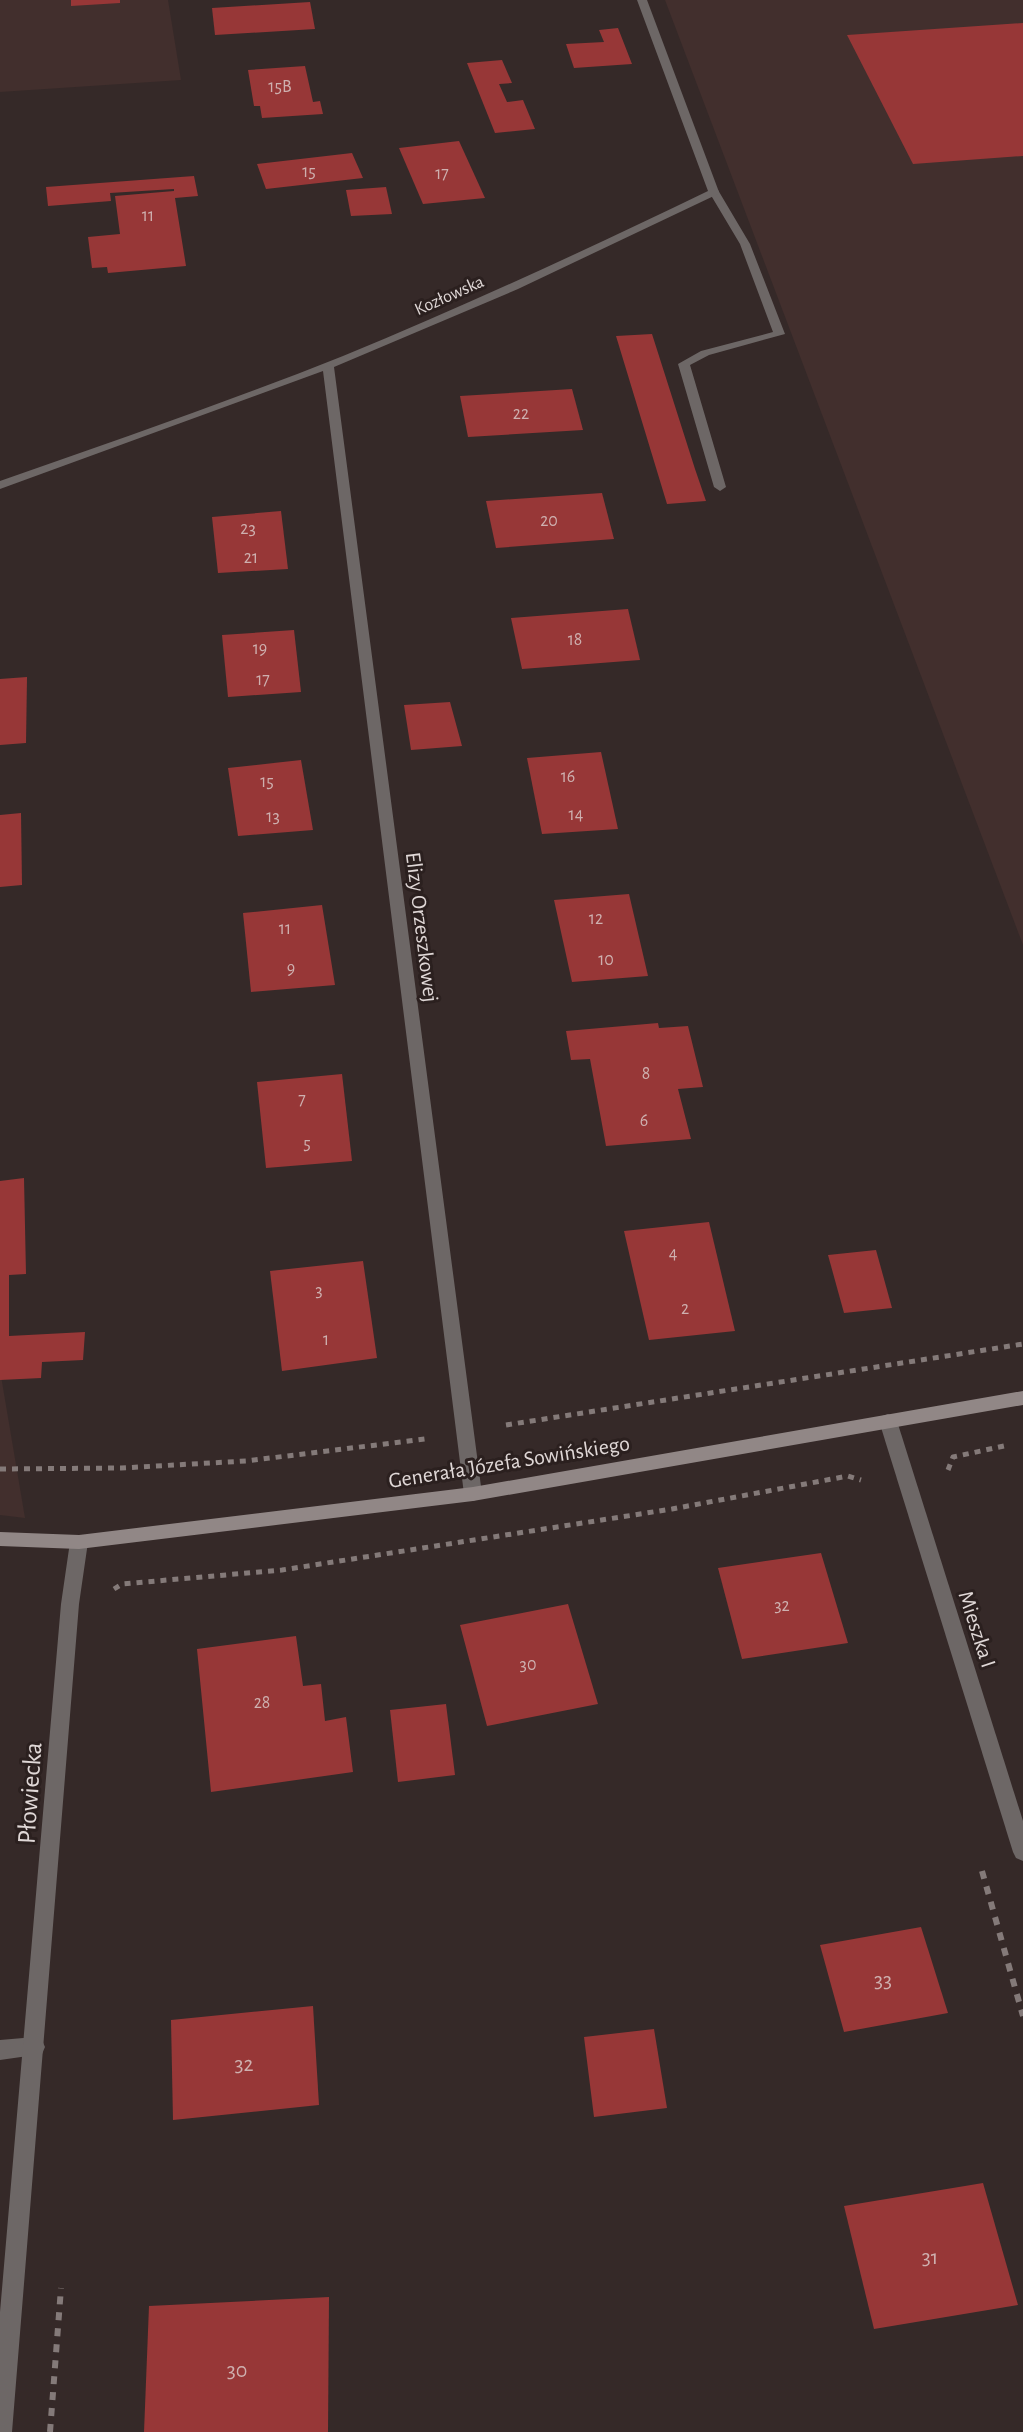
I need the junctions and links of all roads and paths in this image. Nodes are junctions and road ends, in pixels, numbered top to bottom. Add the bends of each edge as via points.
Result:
1 (642, 0) edge
2 (714, 192) junction
3 (328, 366) junction
4 (0, 485) edge
5 (720, 487) dead end
6 (1023, 1344) edge
7 (1023, 1398) edge
8 (888, 1421) junction
9 (504, 1426) dead end
10 (436, 1436) dead end
11 (1018, 1442) dead end
12 (0, 1469) edge
13 (951, 1482) dead end
14 (473, 1494) junction
15 (0, 1539) edge
16 (79, 1542) junction
17 (1023, 1852) edge
18 (35, 2047) junction
19 (0, 2050) edge
20 (1, 2420) edge

1 - 2 street
2 - 3 street, Kozłowska
2 - 5 street via 745,244 779,334 705,353 684,364
3 - 4 street, Kozłowska
3 - 14 street, Elizy Orzeszkowej
6 - 9 path
7 - 8 street, Generała Józefa Sowińskiego
8 - 14 street, Generała Józefa Sowińskiego
8 - 17 street, Mieszka I
10 - 12 path via 246,1461
11 - 13 path via 953,1457
14 - 16 street, Generała Józefa Sowińskiego
15 - 16 street, Generała Józefa Sowińskiego
16 - 18 street, Płowiecka via 68,1620
18 - 19 street
18 - 20 street, Płowiecka

